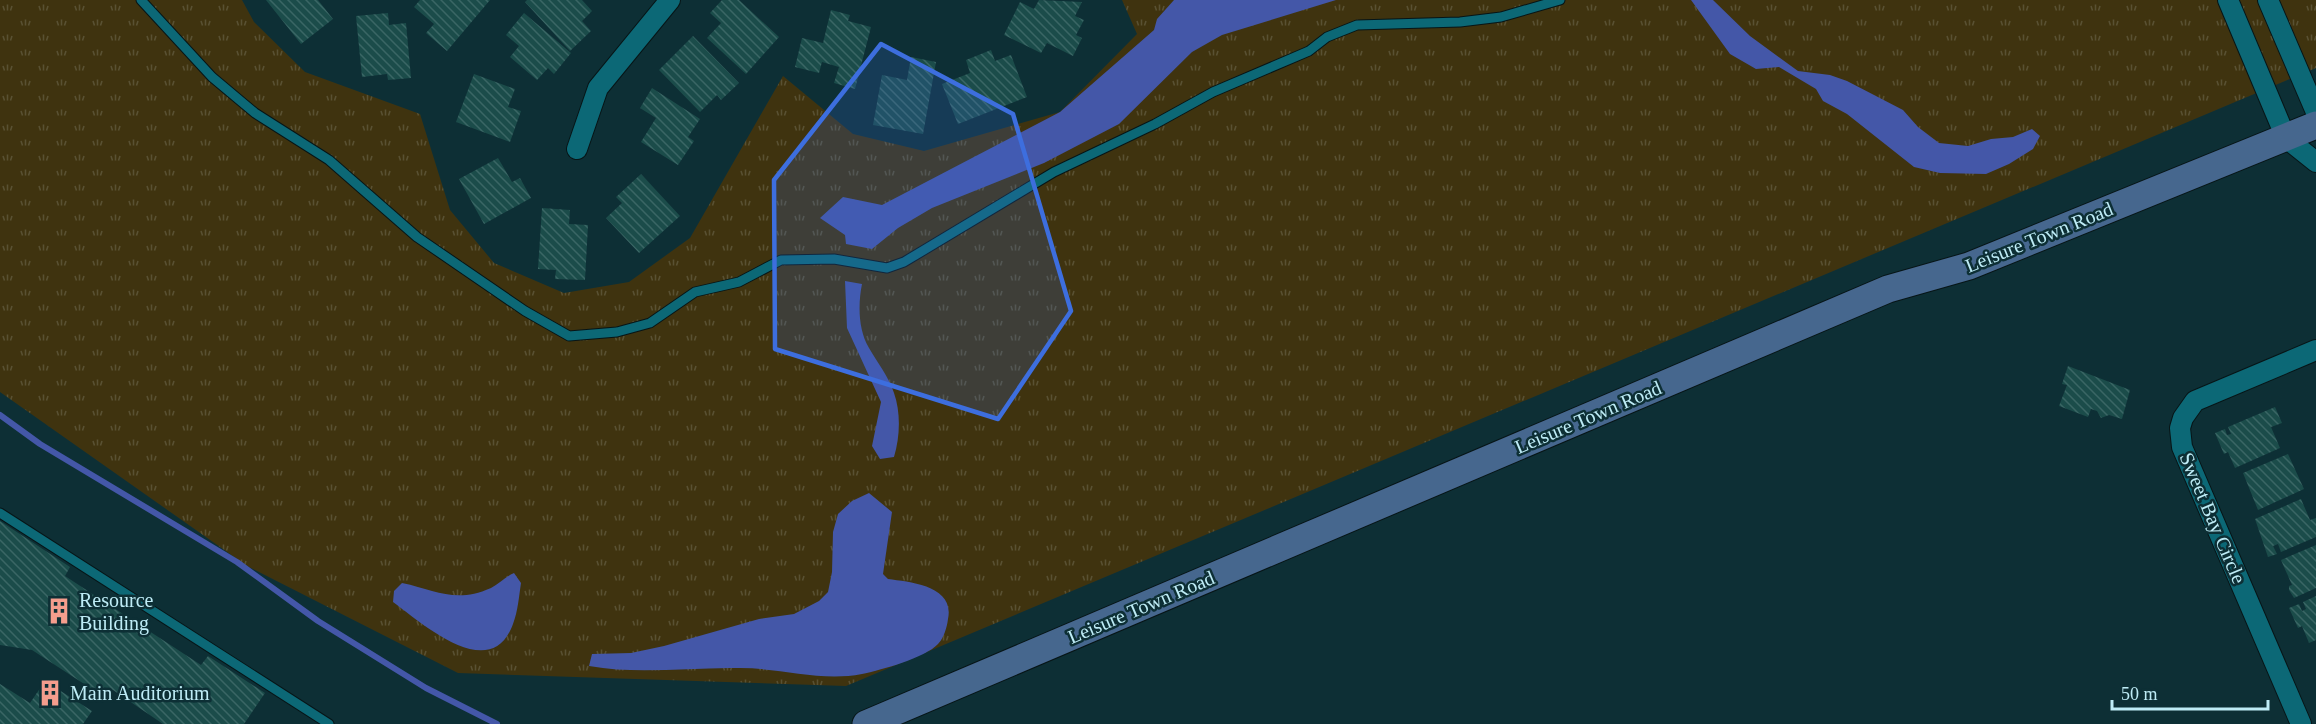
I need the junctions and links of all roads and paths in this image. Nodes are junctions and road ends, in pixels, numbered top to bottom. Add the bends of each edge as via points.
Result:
1 (141, 0) edge
2 (670, 0) edge
3 (1560, 0) edge
4 (2228, 0) edge
5 (2268, 0) edge
6 (2316, 112) edge
7 (2316, 125) edge
8 (2286, 138) junction
9 (577, 149) dead end
10 (2316, 162) edge
11 (2316, 350) edge
12 (0, 513) edge
13 (329, 724) edge
14 (866, 724) edge
15 (2301, 724) edge

1 - 3 lane via 212,77 255,113 329,160 417,237 569,336 617,332 650,323 695,292 739,282 781,260 834,259 887,267 904,262 1054,172 1356,25 1491,18
2 - 9 street via 598,88
4 - 8 street
5 - 6 street
7 - 8 main road, Leisure Town Road
8 - 10 street
8 - 14 main road, Leisure Town Road via 1969,266 1888,289
11 - 15 street, Sweet Bay Circle via 2204,395 2188,409 2180,428 2182,447
12 - 13 lane

